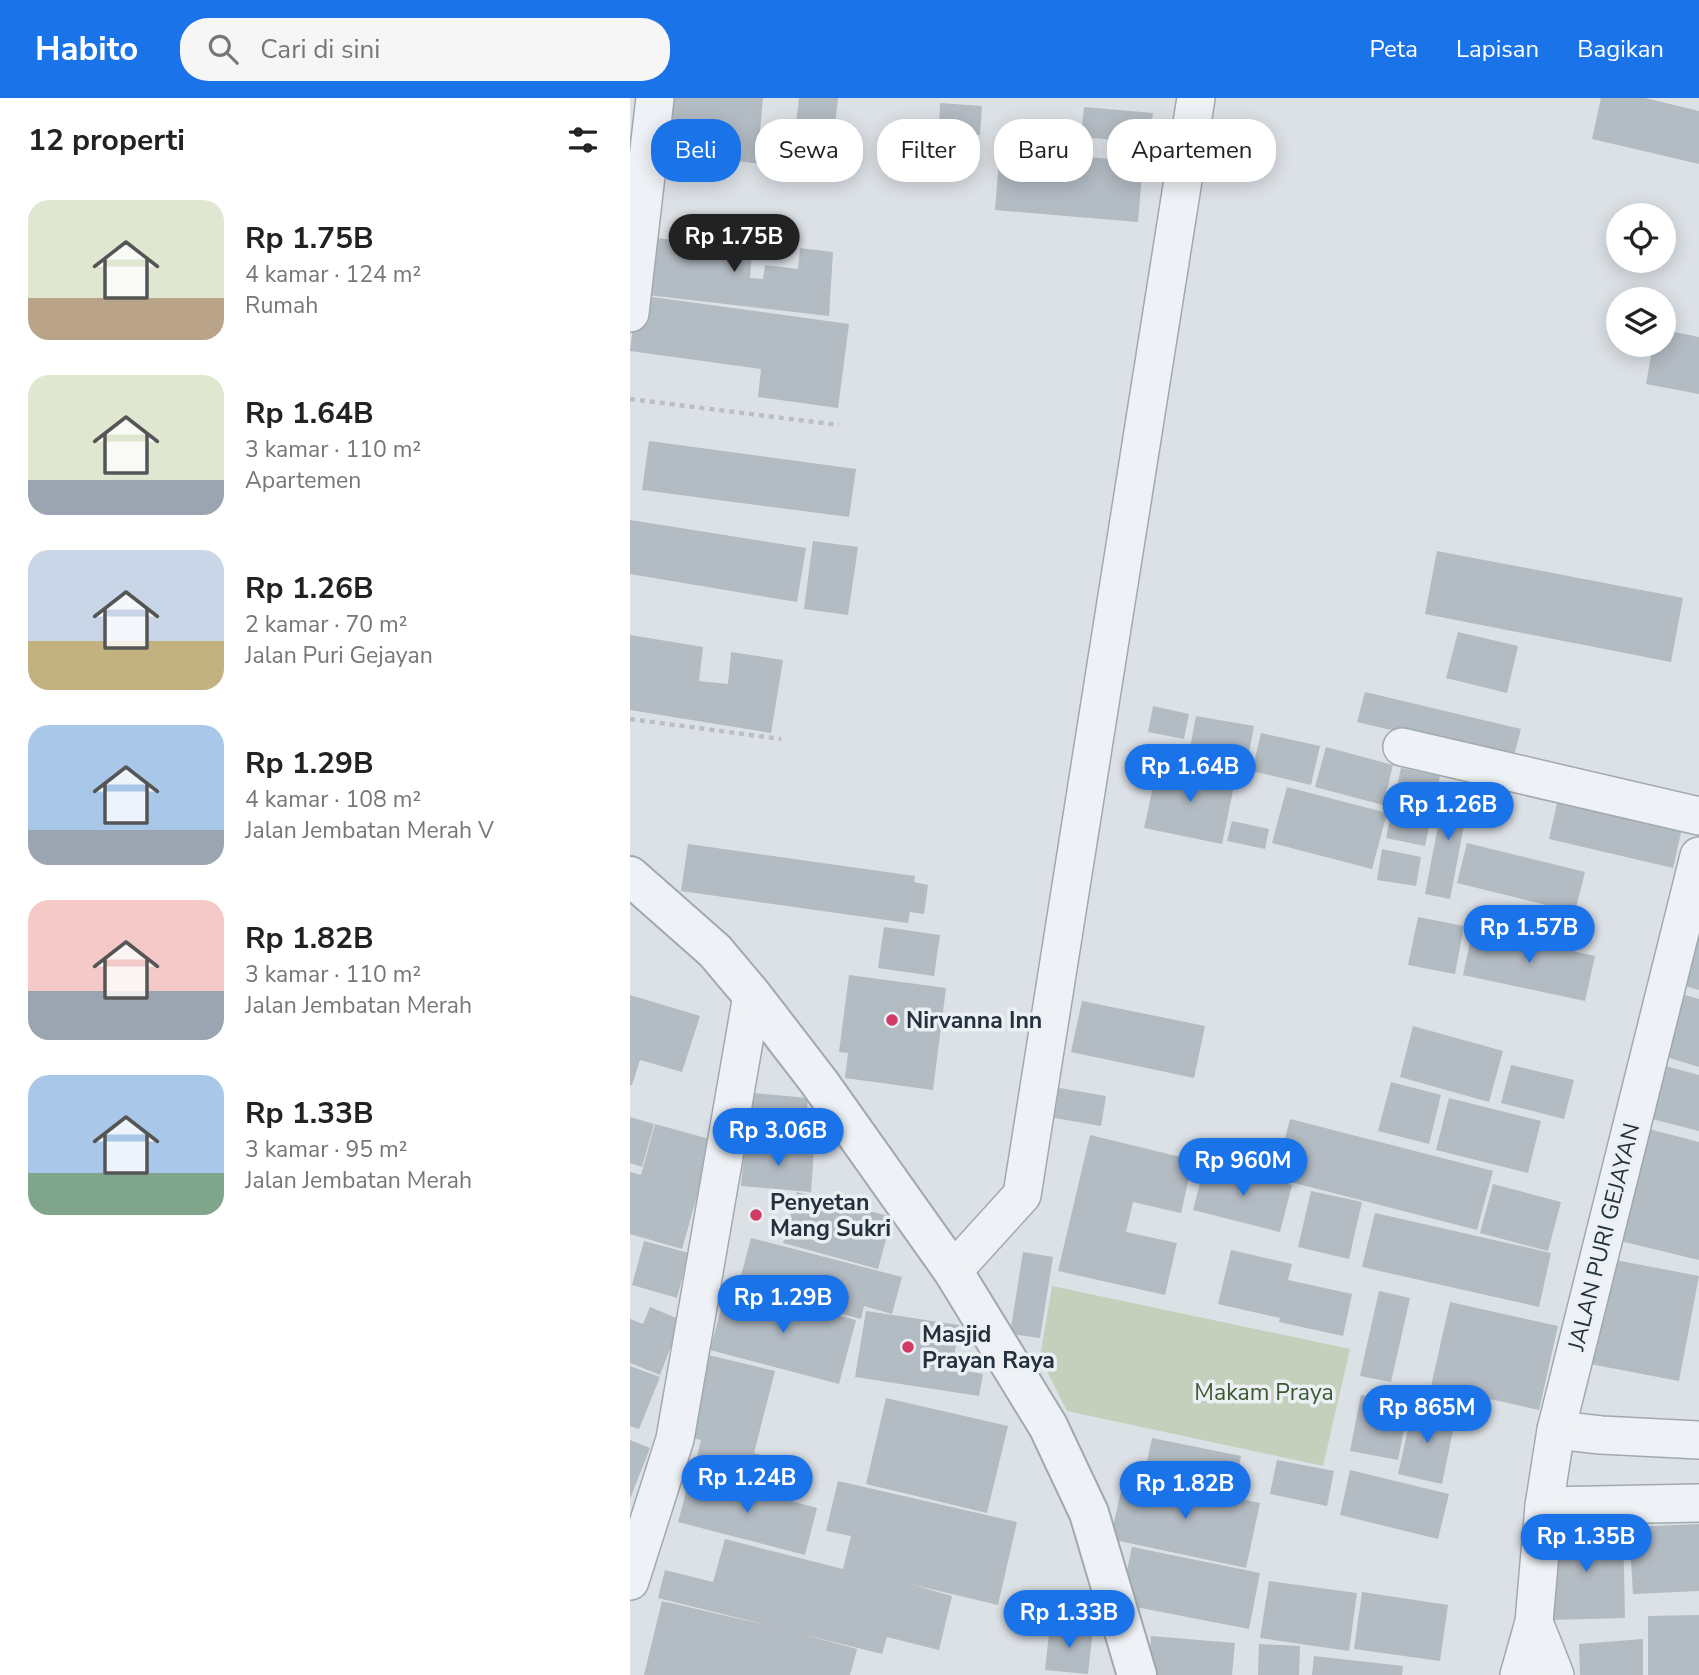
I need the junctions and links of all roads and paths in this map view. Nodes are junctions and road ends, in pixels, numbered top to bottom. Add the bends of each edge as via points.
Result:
1 (655, 98) edge
2 (1196, 98) edge
3 (630, 313) edge
4 (630, 398) edge
5 (839, 425) dead end
6 (630, 719) edge
7 (781, 739) dead end
8 (1402, 747) dead end
9 (1699, 816) edge
10 (1699, 856) edge
11 (630, 876) edge
12 (752, 995) junction
13 (953, 1271) junction
14 (1556, 1430) junction
15 (1699, 1440) edge
16 (1699, 1503) edge
17 (1544, 1506) junction
18 (630, 1581) edge
19 (1534, 1622) junction
20 (1137, 1675) edge
21 (1519, 1675) edge
22 (1555, 1675) edge

1 - 3 street
2 - 13 street via 1022,1195
4 - 5 path
6 - 7 path
8 - 9 street
10 - 14 street, JALAN PURI GEJAYAN
11 - 12 street via 715,951
12 - 13 street via 820,1082
12 - 18 street via 675,1439
13 - 20 street via 1048,1426 1089,1513
14 - 15 street
14 - 17 street, JALAN PURI GEJAYAN
16 - 17 street
17 - 19 street, JALAN PURI GEJAYAN
19 - 21 street, JALAN PURI GEJAYAN
19 - 22 street, JALAN PURI GEJAYAN

